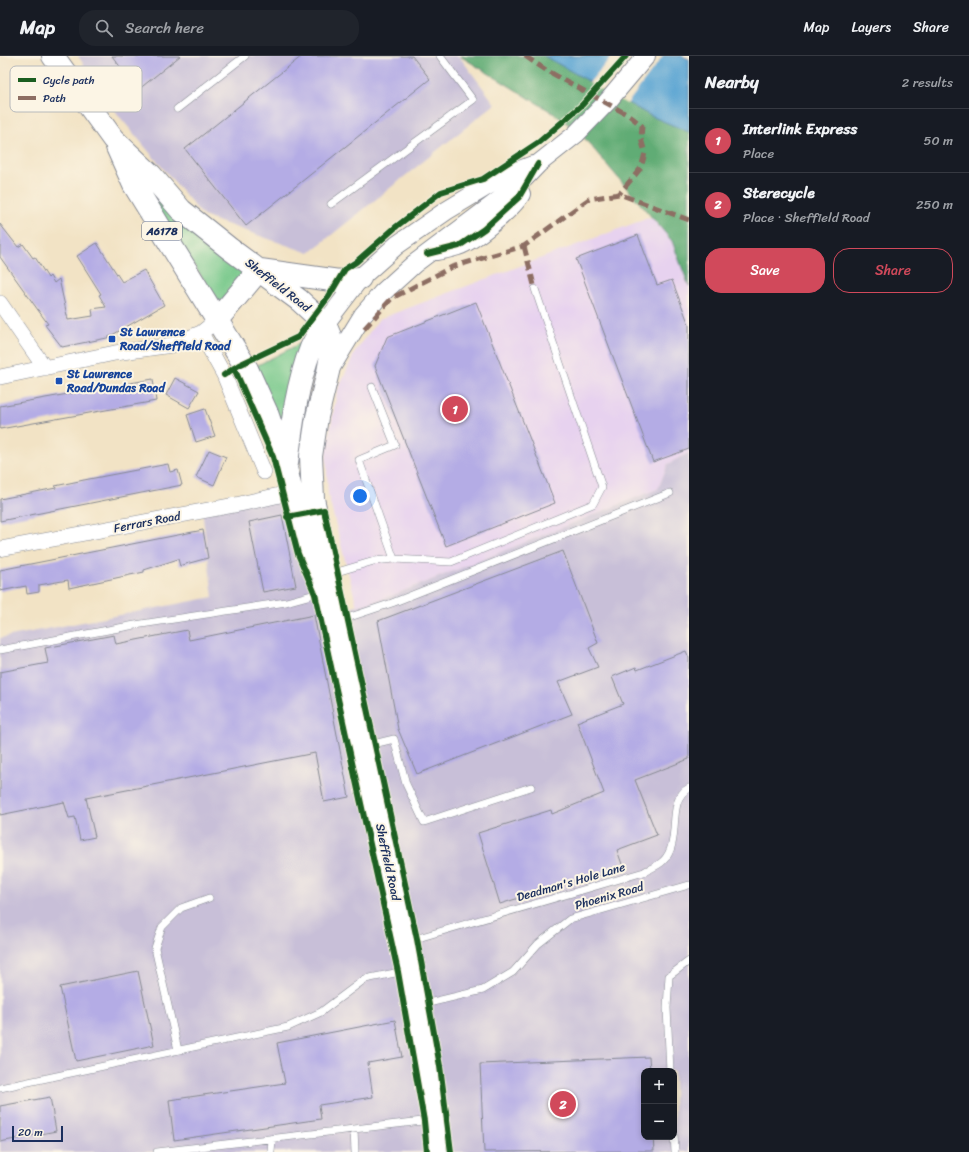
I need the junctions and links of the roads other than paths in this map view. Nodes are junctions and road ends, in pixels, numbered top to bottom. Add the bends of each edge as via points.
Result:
1 (53, 56) edge
2 (245, 56) edge
3 (440, 56) edge
4 (646, 56) edge
5 (60, 66) edge
6 (177, 109) dead end
7 (93, 112) edge
8 (113, 139) junction
9 (538, 164) junction
10 (331, 204) dead end
11 (259, 270) junction
12 (360, 278) junction
13 (535, 289) dead end
14 (0, 303) edge
15 (325, 324) junction
16 (209, 327) junction
17 (45, 368) junction
18 (328, 372) junction
19 (0, 377) edge
20 (372, 387) dead end
21 (311, 456) junction
22 (286, 468) junction
23 (264, 472) dead end
24 (293, 492) junction
25 (670, 493) dead end
26 (0, 549) edge
27 (394, 559) junction
28 (326, 583) junction
29 (336, 622) junction
30 (0, 650) edge
31 (363, 747) junction
32 (530, 787) dead end
33 (689, 788) edge
34 (689, 885) edge
35 (209, 898) dead end
36 (406, 942) junction
37 (689, 961) edge
38 (412, 970) junction
39 (418, 1005) junction
40 (178, 1050) junction
41 (670, 1068) edge
42 (0, 1088) edge
43 (432, 1120) junction
44 (354, 1129) junction
45 (272, 1139) junction
46 (674, 1140) edge
47 (157, 1152) edge
48 (271, 1152) edge
49 (355, 1152) edge
50 (436, 1152) edge
51 (675, 1152) edge

1 - 5 main road, Sheffield Road / A6178
2 - 6 lane
3 - 10 lane via 473,100
4 - 9 street via 576,134
7 - 8 main road, Sheffield Road / A6178
8 - 11 main road, Sheffield Road / A6178 via 152,175 186,215
8 - 16 main road, Sheffield Road / A6178 via 134,185
9 - 12 street via 504,176 446,211 397,245
9 - 18 street via 514,189 427,254 382,293 363,315
11 - 12 main road via 339,281
11 - 15 main road, Sheffield Road / A6178 via 299,300
11 - 16 main road
12 - 15 street
13 - 27 lane via 602,487 593,504 451,562
14 - 17 street
15 - 18 main road, Sheffield Road / A6178 via 332,350
15 - 22 main road via 312,346 303,372
16 - 17 street via 172,345 116,353
16 - 22 main road, Sheffield Road / A6178 via 247,369 267,413
16 - 23 street, Sheffield Road via 224,375
17 - 19 street
18 - 21 main road, Sheffield Road / A6178
20 - 27 lane via 395,445 359,460
21 - 24 main road via 304,484
21 - 28 main road, Sheffield Road / A6178 via 313,499 320,530
22 - 24 main road, Sheffield Road / A6178
24 - 26 street, Ferrars Road
24 - 28 main road, Sheffield Road / A6178 via 303,540
25 - 29 lane via 392,603
27 - 28 lane via 374,561
28 - 29 main road, Sheffield Road / A6178
28 - 30 lane via 286,602 135,625
29 - 31 main road, Sheffield Road / A6178
31 - 32 lane via 394,739 406,784 424,822
31 - 36 main road, Sheffield Road / A6178
33 - 36 lane, Deadman's Hole Lane via 683,791 676,804 672,847 663,861 644,872
34 - 39 lane, Phoenix Road via 570,919 538,944 513,972 483,990
35 - 40 lane via 181,908 162,927 155,948
36 - 38 main road, Sheffield Road / A6178
37 - 41 lane via 670,976 667,1008
38 - 39 main road, Sheffield Road / A6178
38 - 40 lane via 365,979 321,1012 288,1027
39 - 43 main road, Sheffield Road / A6178
40 - 42 lane
43 - 44 lane
43 - 50 main road, Sheffield Road / A6178
44 - 45 lane
44 - 49 lane
45 - 47 lane
45 - 48 lane
46 - 51 lane

